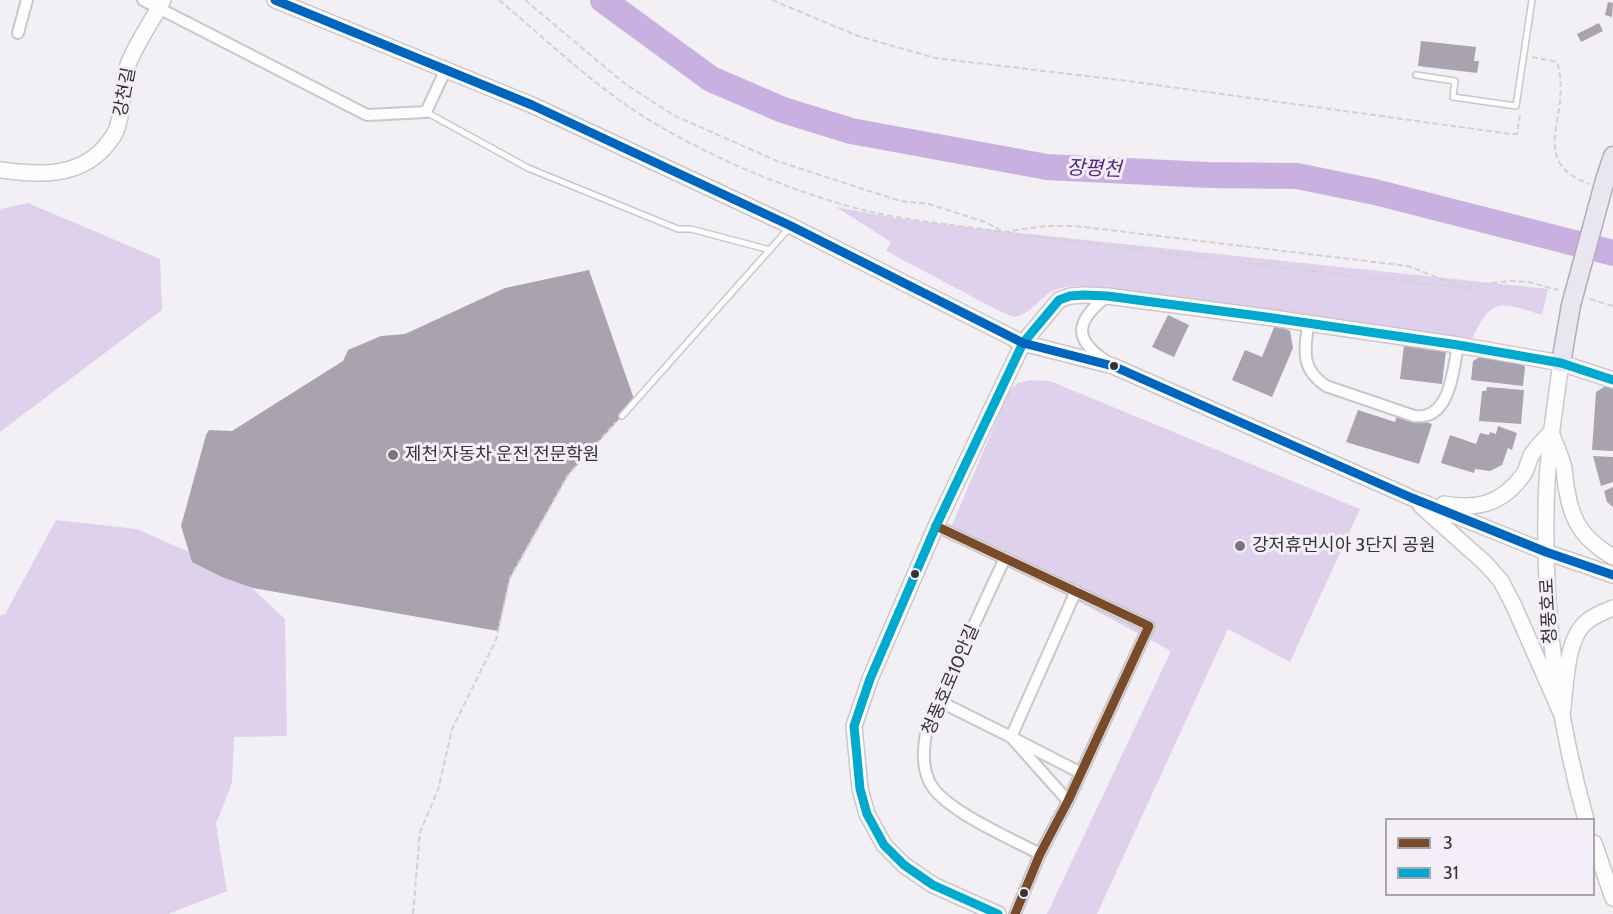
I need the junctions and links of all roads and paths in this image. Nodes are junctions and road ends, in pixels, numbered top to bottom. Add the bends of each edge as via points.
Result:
1 (27, 0) edge
2 (143, 0) edge
3 (275, 0) edge
4 (499, 0) edge
5 (525, 0) edge
6 (772, 0) edge
7 (1532, 0) edge
8 (161, 4) edge
9 (18, 33) dead end
10 (1533, 50) dead end
11 (445, 71) junction
12 (1416, 75) dead end
13 (1521, 106) dead end
14 (426, 112) junction
15 (1613, 156) edge
16 (0, 170) edge
17 (1599, 183) junction
18 (791, 226) junction
19 (1004, 232) junction
20 (770, 250) junction
21 (1462, 287) junction
22 (1478, 290) dead end
23 (1107, 296) junction
24 (1570, 297) junction
25 (1613, 306) edge
26 (1308, 323) junction
27 (1023, 343) junction
28 (1458, 345) junction
29 (1561, 363) junction
30 (1113, 366) junction
31 (1613, 380) edge
32 (622, 416) joint
33 (1551, 432) junction
34 (1412, 498) junction
35 (936, 526) junction
36 (1546, 552) junction
37 (1613, 557) edge
38 (1005, 558) junction
39 (1613, 575) edge
40 (1076, 591) junction
41 (1613, 608) edge
42 (939, 701) junction
43 (1562, 716) junction
44 (1011, 737) junction
45 (1079, 772) junction
46 (1068, 801) junction
47 (1586, 818) edge
48 (1595, 848) edge
49 (1040, 854) junction
50 (1613, 898) edge
51 (413, 914) edge
52 (998, 914) edge
53 (1015, 914) edge

1 - 9 street
2 - 8 street
3 - 11 street
4 - 19 path via 613,96 723,160 867,211
5 - 19 path via 624,83 673,115 777,161 900,201 929,204
6 - 13 path via 858,36 935,58 1511,134 1517,134
7 - 12 lane via 1516,106 1453,97 1455,81
8 - 14 street via 367,116
8 - 16 street, 강천길 via 128,64 118,128 96,158 53,173
10 - 17 path via 1531,57 1557,62 1561,75 1553,142 1559,162 1572,175
11 - 14 street
11 - 18 street via 532,105
14 - 20 lane via 528,168 678,229
15 - 17 main road
17 - 24 main road, 청풍호로, bridge
18 - 20 lane
18 - 27 street
19 - 21 path
19 - 21 path via 1076,226 1396,264
20 - 32 lane
21 - 22 path
21 - 24 path via 1529,282
23 - 26 street
23 - 27 street via 1070,296 1059,300
23 - 30 street via 1087,314 1081,333 1092,352
24 - 25 path
24 - 29 main road, 청풍호로
26 - 28 street
26 - 28 street via 1307,367 1316,379 1326,386 1414,416 1428,416 1440,408 1450,385
27 - 30 street
27 - 35 street
28 - 29 street
29 - 31 street
29 - 33 street, 청풍호로
30 - 34 street
32 - 51 path via 568,475 510,578 496,640 452,729 438,790 420,832
33 - 34 street via 1531,455 1524,474 1497,500 1464,508
33 - 36 street, 청풍호로
33 - 37 street via 1582,534
34 - 36 street
34 - 43 street via 1501,581
35 - 38 street
35 - 52 street via 870,679 854,726 860,789 867,814 884,844 904,865 933,885
36 - 39 street
36 - 43 street, 청풍호로 via 1551,650
38 - 40 street
38 - 42 street, 청풍호로10안길
40 - 44 street
40 - 45 street via 1149,626
41 - 43 street via 1584,624 1572,644
42 - 44 street
42 - 49 street, 청풍호로10안길 via 927,726 923,748 924,765 935,792 949,805
43 - 47 street, 청풍호로
44 - 45 street
44 - 46 street
45 - 46 street
46 - 49 street
48 - 50 street
49 - 53 street

